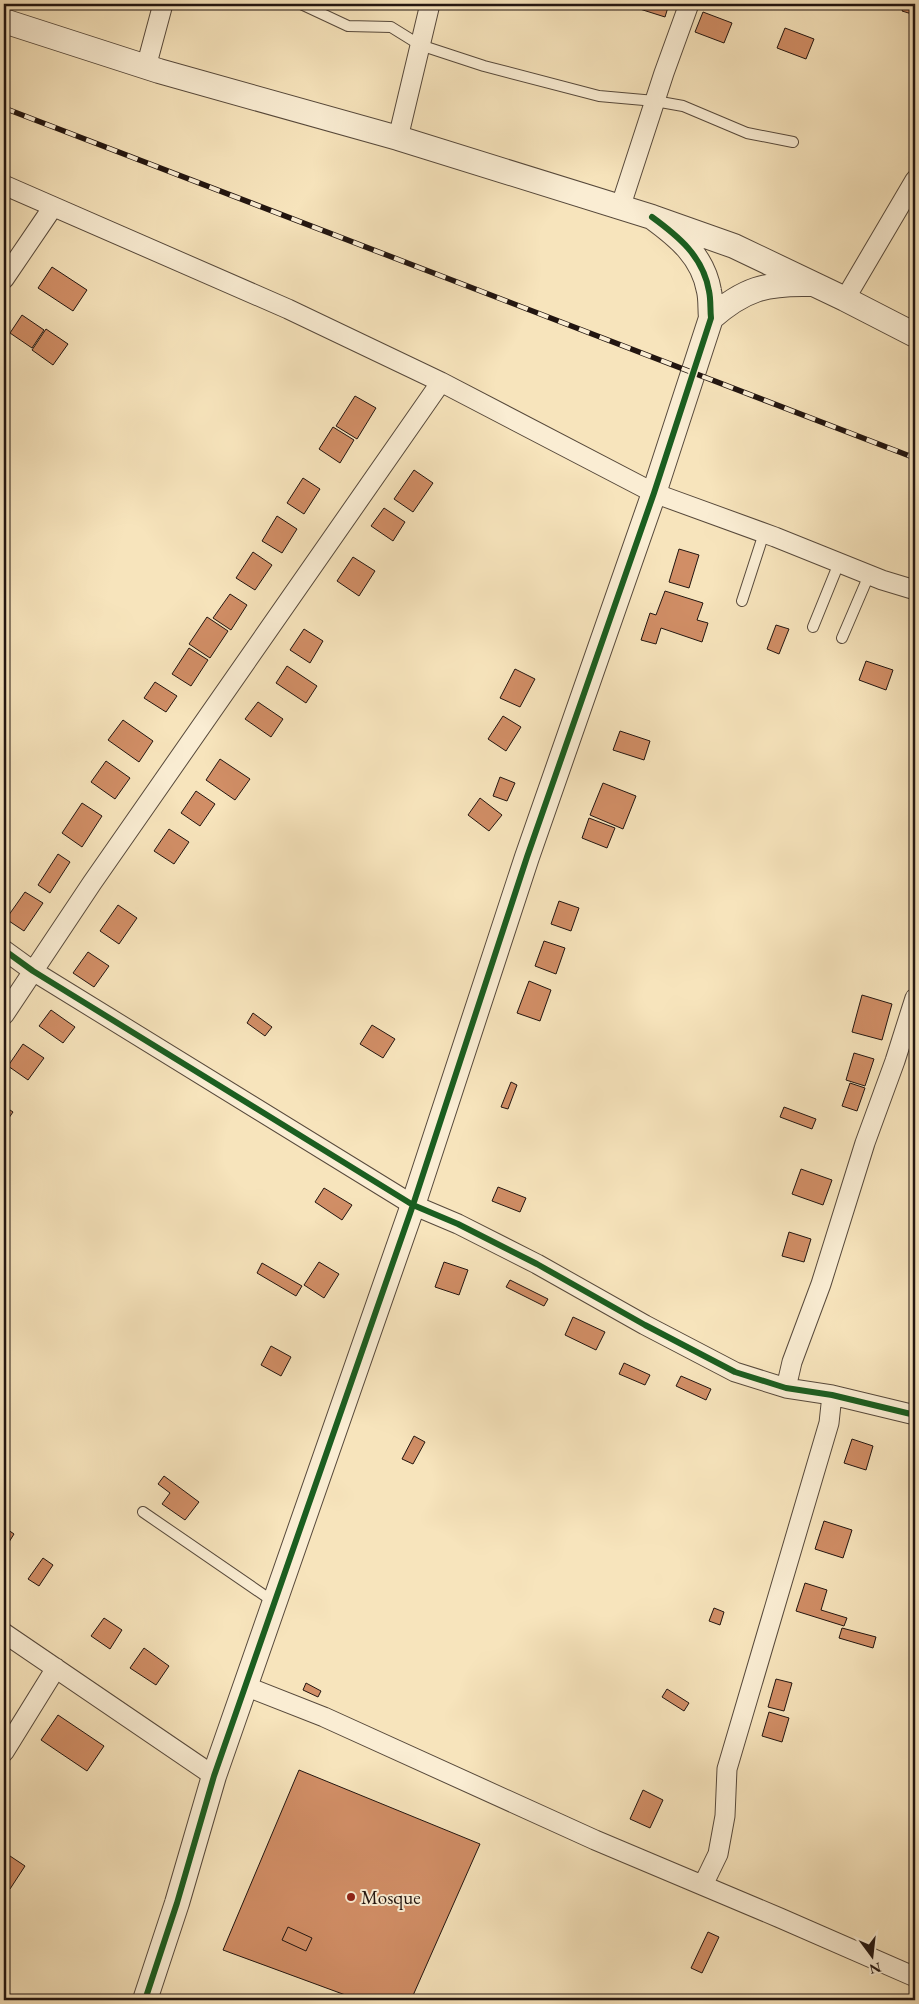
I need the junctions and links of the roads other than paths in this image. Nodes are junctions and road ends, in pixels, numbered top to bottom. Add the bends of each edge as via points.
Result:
1 (163, 4) edge
2 (301, 4) edge
3 (430, 4) edge
4 (689, 4) edge
5 (4, 21) edge
6 (420, 45) junction
7 (146, 67) junction
8 (655, 101) junction
9 (398, 138) junction
10 (793, 142) dead end
11 (915, 180) edge
12 (4, 185) edge
13 (54, 206) junction
14 (620, 208) junction
15 (652, 217) junction
16 (4, 279) edge
17 (815, 284) junction
18 (845, 299) junction
19 (711, 318) junction
20 (915, 335) edge
21 (441, 382) junction
22 (654, 493) junction
23 (764, 533) junction
24 (840, 563) junction
25 (869, 574) junction
26 (915, 590) edge
27 (742, 601) dead end
28 (813, 628) dead end
29 (842, 638) dead end
30 (4, 950) edge
31 (33, 971) junction
32 (915, 998) edge
33 (4, 1014) edge
34 (412, 1205) junction
35 (786, 1388) junction
36 (832, 1395) junction
37 (915, 1415) edge
38 (143, 1512) dead end
39 (274, 1602) junction
40 (4, 1633) edge
41 (56, 1668) junction
42 (245, 1686) junction
43 (4, 1752) edge
44 (214, 1776) junction
45 (702, 1885) junction
46 (915, 1977) edge
47 (144, 2000) edge

1 - 7 street
2 - 6 lane via 348,26 391,27
3 - 6 street
4 - 8 street
5 - 7 street
6 - 8 lane via 484,66 599,96
6 - 9 street
7 - 9 street
8 - 10 lane via 683,106 747,133
8 - 14 street
9 - 14 street
11 - 18 street
12 - 13 street
13 - 16 street
13 - 21 street via 288,309
14 - 15 street
15 - 17 street via 734,246
15 - 19 street via 692,250 709,290
17 - 18 street
17 - 19 street via 777,284 760,288 728,303
18 - 20 street
19 - 22 street
21 - 22 street
21 - 31 street
22 - 23 street
22 - 34 street via 527,857
23 - 24 street
23 - 27 lane
24 - 25 street
24 - 28 lane
25 - 26 street
25 - 29 lane
30 - 31 street
31 - 33 street
31 - 34 street
32 - 35 street
34 - 35 street via 537,1264 735,1372
34 - 39 street
35 - 36 street
36 - 37 street
36 - 45 street via 827,1431 727,1769 718,1854
38 - 39 lane
39 - 42 street
40 - 41 street
41 - 43 street
41 - 44 street
42 - 44 street
42 - 45 street via 324,1717
44 - 47 street via 177,1903
45 - 46 street

